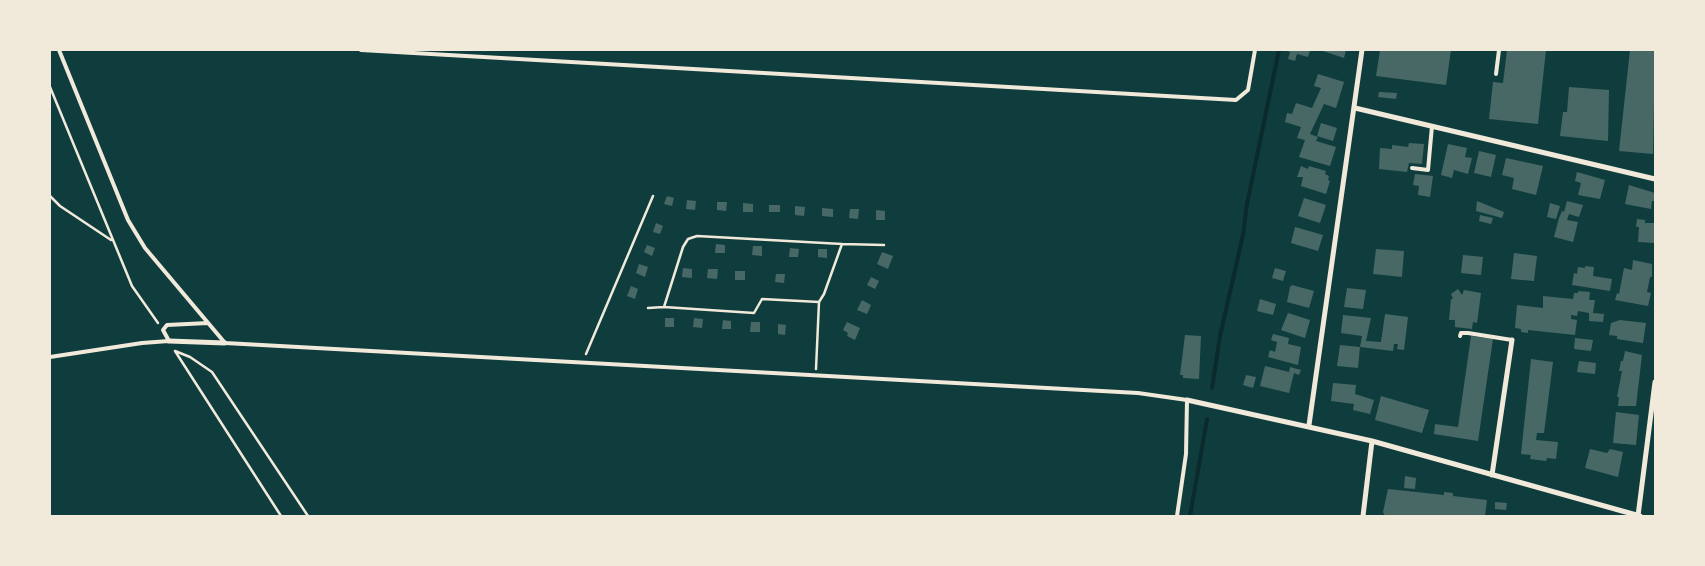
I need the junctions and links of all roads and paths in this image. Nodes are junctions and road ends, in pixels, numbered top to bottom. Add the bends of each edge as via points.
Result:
1 (59, 50) edge
2 (361, 50) edge
3 (1255, 50) edge
4 (1362, 50) edge
5 (1499, 50) edge
6 (1496, 74) dead end
7 (50, 87) edge
8 (1355, 108) junction
9 (1432, 126) junction
10 (1412, 168) dead end
11 (1655, 179) edge
12 (50, 196) edge
13 (653, 196) dead end
14 (113, 240) junction
15 (842, 244) junction
16 (884, 245) dead end
17 (819, 302) junction
18 (664, 307) junction
19 (648, 308) dead end
20 (208, 323) junction
21 (163, 330) junction
22 (1460, 336) dead end
23 (1512, 340) joint
24 (169, 341) junction
25 (225, 343) junction
26 (175, 351) junction
27 (50, 357) edge
28 (582, 363) junction
29 (816, 376) junction
30 (1655, 382) edge
31 (1187, 400) junction
32 (1309, 425) junction
33 (1372, 441) junction
34 (1492, 475) junction
35 (281, 516) edge
36 (308, 516) edge
37 (1177, 516) edge
38 (1363, 516) edge
39 (1639, 516) edge

1 - 20 lane via 128,220 145,248
2 - 3 lane via 1236,100 1248,90
4 - 8 street
5 - 6 lane
7 - 14 path
8 - 9 street
8 - 32 street
9 - 10 lane via 1428,170
9 - 11 street
12 - 14 path
13 - 28 path
14 - 21 path via 132,286
15 - 16 path
15 - 17 path
15 - 18 path via 697,236 688,239 682,247
17 - 18 path via 762,299 754,313
17 - 29 path
18 - 19 path
20 - 21 lane via 167,325
20 - 25 lane
21 - 24 lane
22 - 23 lane via 1468,333
23 - 34 street
24 - 25 street
24 - 26 path
24 - 27 lane
25 - 28 lane
26 - 35 path
26 - 36 path via 212,372
28 - 29 lane
29 - 31 lane via 1138,393
30 - 39 street
31 - 32 street
31 - 37 lane via 1186,454
32 - 33 street
33 - 34 street
33 - 38 street
34 - 39 street

